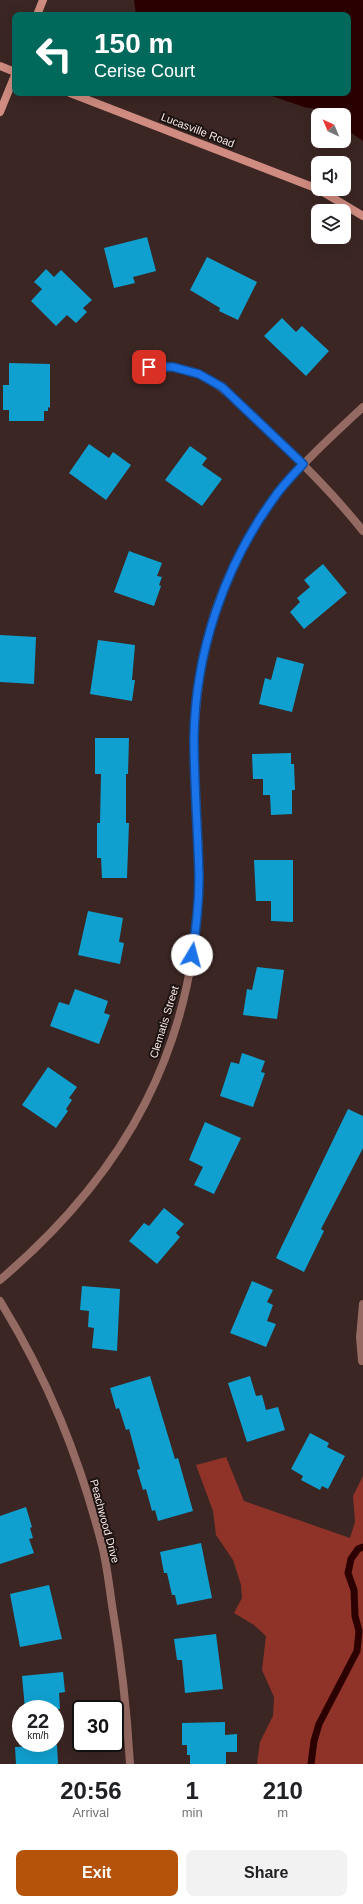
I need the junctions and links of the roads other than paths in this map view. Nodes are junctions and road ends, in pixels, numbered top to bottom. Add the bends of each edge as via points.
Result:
1 (42, 0) edge
2 (38, 12) edge
3 (0, 66) edge
4 (12, 71) edge
5 (12, 82) edge
6 (78, 96) edge
7 (0, 112) edge
8 (311, 186) edge
9 (330, 196) edge
10 (363, 216) edge
11 (149, 367) dead end
12 (363, 407) edge
13 (303, 464) junction
14 (363, 531) edge
15 (0, 1280) edge
16 (0, 1301) edge
17 (363, 1304) edge
18 (362, 1361) dead end
19 (130, 1764) edge

1 - 2 street
3 - 4 street
5 - 7 street
6 - 8 street, Lucasville Road
9 - 10 street, Lucasville Road
11 - 13 street via 173,367 199,374 222,387
12 - 13 street, Clematis Street
13 - 14 street via 339,501
13 - 15 street, Clematis Street via 274,498 249,536 226,585 210,628 201,671 194,738 199,879 197,925 190,971 179,1015 155,1087 109,1166 74,1210 35,1251
16 - 19 street, Peachwood Drive via 52,1395 78,1463 102,1547 119,1648
17 - 18 street via 360,1337

